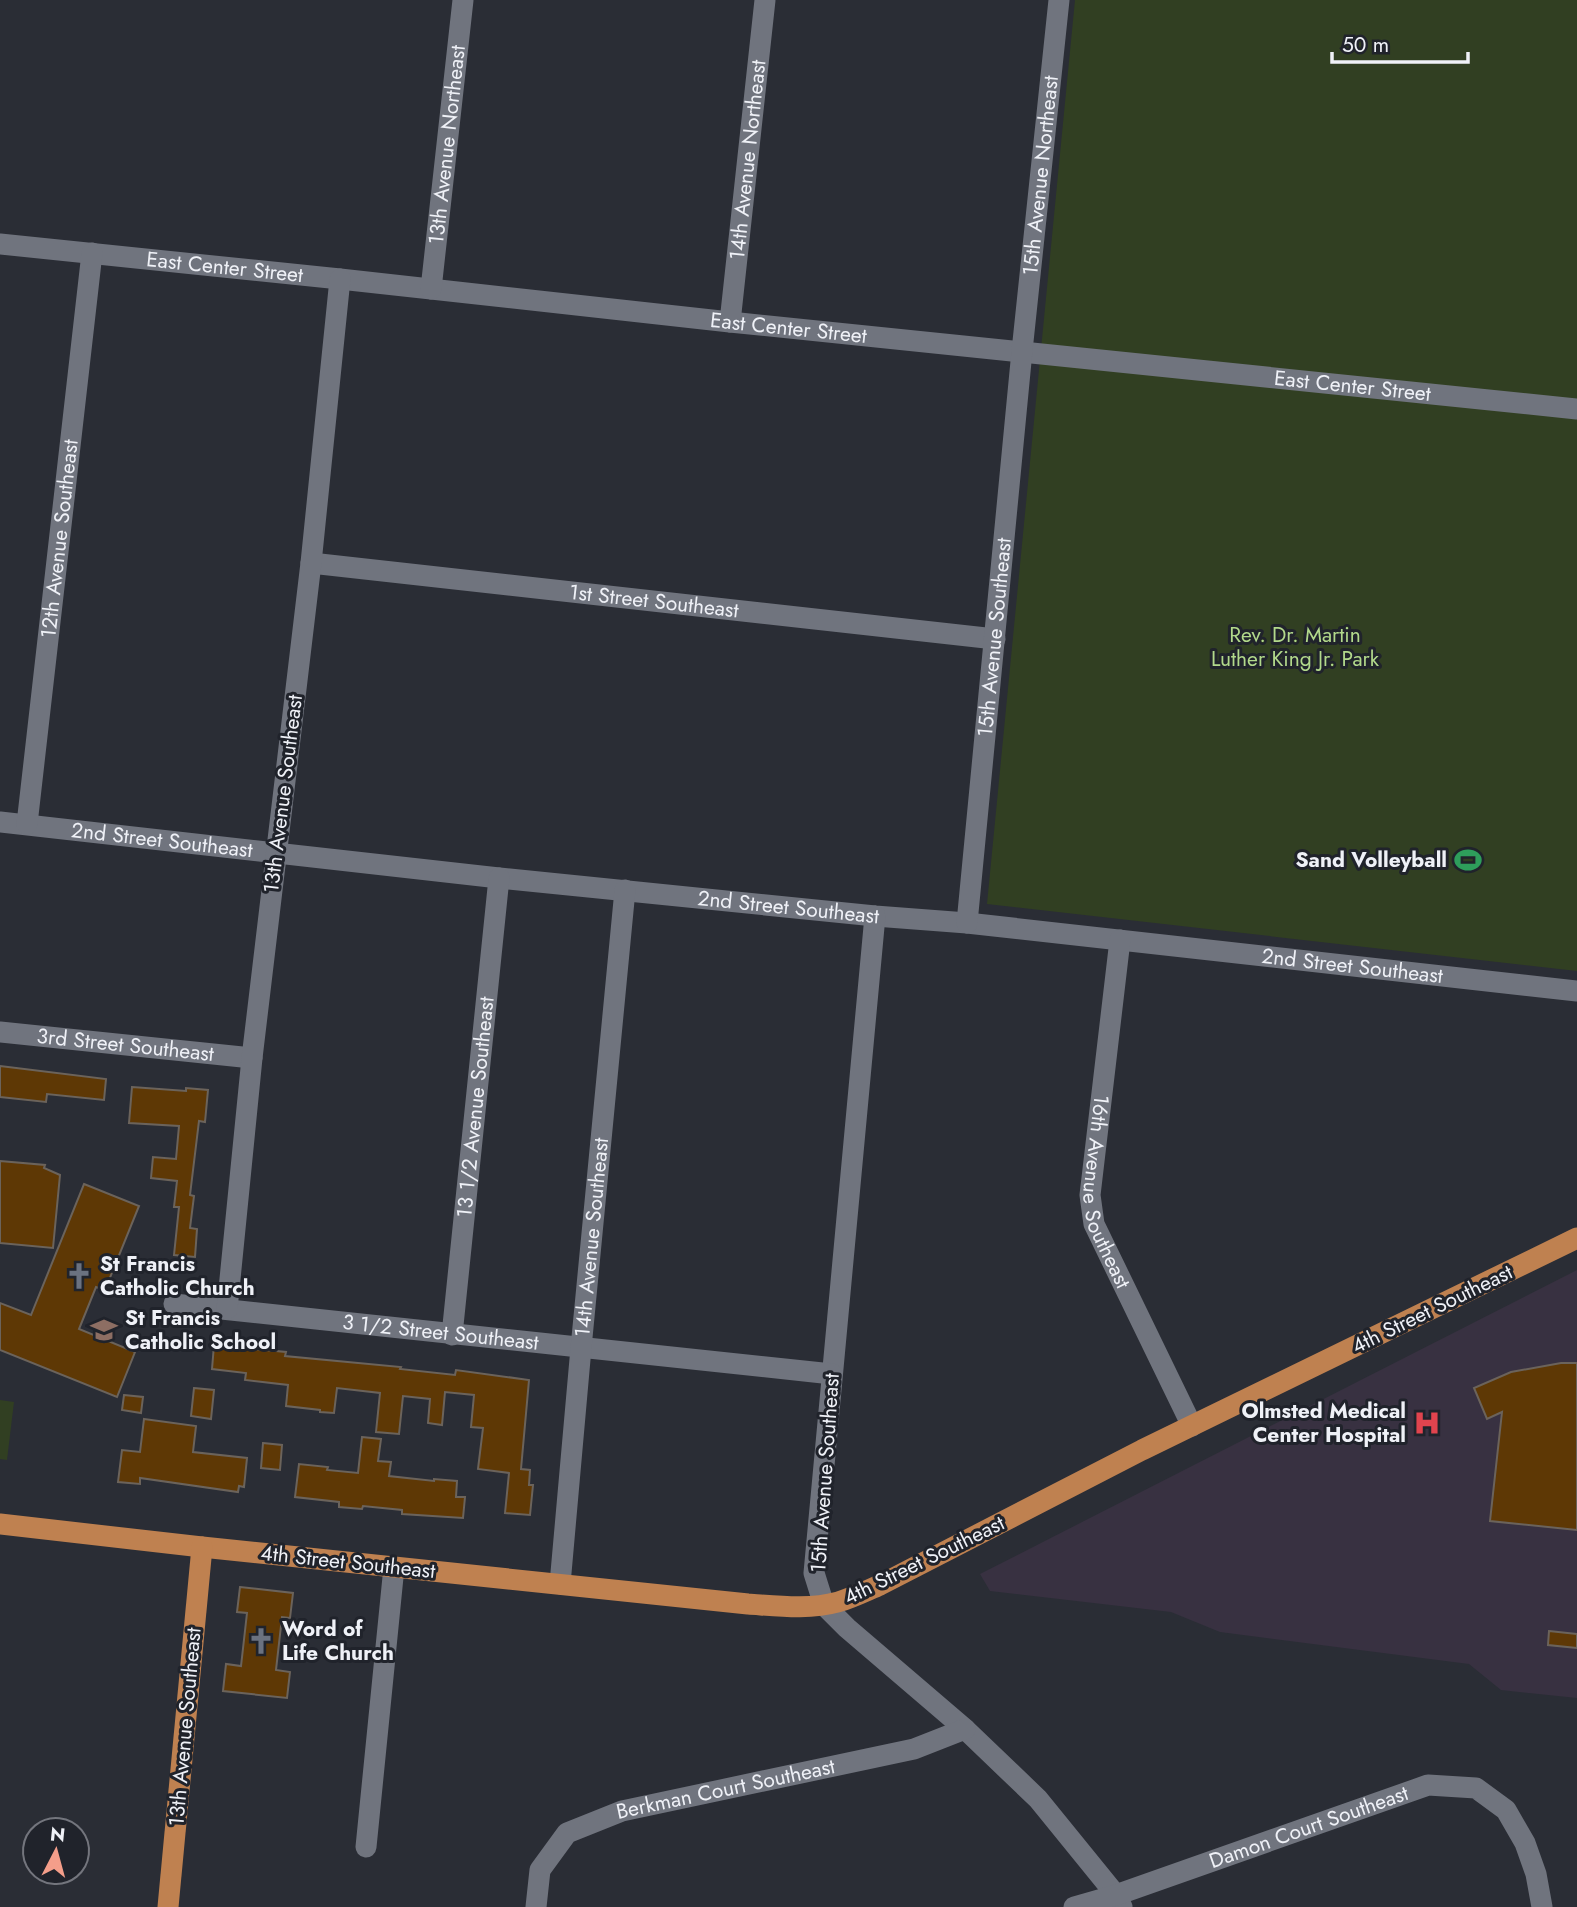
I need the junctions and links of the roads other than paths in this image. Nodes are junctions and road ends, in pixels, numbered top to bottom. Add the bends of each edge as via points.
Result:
1 (463, 0) edge
2 (765, 0) edge
3 (1059, 0) edge
4 (0, 244) edge
5 (92, 253) junction
6 (340, 279) junction
7 (431, 289) junction
8 (730, 322) junction
9 (1022, 351) junction
10 (1577, 410) edge
11 (311, 563) junction
12 (995, 639) junction
13 (0, 822) edge
14 (27, 824) junction
15 (276, 853) junction
16 (499, 878) junction
17 (625, 890) junction
18 (875, 916) junction
19 (967, 923) junction
20 (1120, 940) junction
21 (1577, 991) edge
22 (0, 1032) edge
23 (252, 1058) junction
24 (1577, 1238) edge
25 (174, 1304) dead end
26 (228, 1309) junction
27 (452, 1335) junction
28 (581, 1348) junction
29 (832, 1374) junction
30 (1192, 1426) junction
31 (0, 1524) edge
32 (202, 1547) junction
33 (394, 1567) junction
34 (560, 1584) junction
35 (824, 1605) junction
36 (965, 1729) junction
37 (366, 1847) dead end
38 (1119, 1901) edge
39 (168, 1907) edge
40 (536, 1907) edge
41 (1074, 1907) edge
42 (1542, 1907) edge

1 - 7 street, 13th Avenue Northeast
2 - 8 street, 14th Avenue Northeast
3 - 9 street, 15th Avenue Northeast
4 - 5 street, East Center Street
5 - 6 street, East Center Street
5 - 14 street, 12th Avenue Southeast
6 - 7 street, East Center Street
6 - 11 street, 13th Avenue Southeast
7 - 8 street, East Center Street
8 - 9 street, East Center Street
9 - 10 street, East Center Street
9 - 12 street, 15th Avenue Southeast
11 - 12 street, 1st Street Southeast
11 - 15 street, 13th Avenue Southeast
12 - 19 street, 15th Avenue Southeast
13 - 14 street, 2nd Street Southeast
14 - 15 street, 2nd Street Southeast
15 - 16 street, 2nd Street Southeast
15 - 23 street, 13th Avenue Southeast
16 - 17 street, 2nd Street Southeast
16 - 27 street, 13 1/2 Avenue Southeast
17 - 18 street, 2nd Street Southeast
17 - 28 street, 14th Avenue Southeast
18 - 19 street, 2nd Street Southeast
18 - 29 street, 15th Avenue Southeast
19 - 20 street, 2nd Street Southeast
20 - 21 street, 2nd Street Southeast
20 - 30 street, 16th Avenue Southeast via 1090,1195 1094,1224
22 - 23 street, 3rd Street Southeast
23 - 26 street, 13th Avenue Southeast
24 - 30 main road, 4th Street Southeast
25 - 26 street, 3 1/2 Street Southeast
26 - 27 street, 3 1/2 Street Southeast
27 - 28 street, 3 1/2 Street Southeast
28 - 29 street, 3 1/2 Street Southeast
28 - 34 street, 14th Avenue Southeast
29 - 35 street, 15th Avenue Southeast via 814,1573
30 - 35 main road, 4th Street Southeast via 880,1585
31 - 32 main road, 4th Street Southeast
32 - 33 main road, 4th Street Southeast
32 - 39 main road, 13th Avenue Southeast
33 - 34 main road, 4th Street Southeast
33 - 37 street
34 - 35 main road, 4th Street Southeast via 748,1604
35 - 36 street, 15th Avenue Southeast
36 - 38 street, 15th Avenue Southeast via 1038,1799
36 - 40 street, Berkman Court Southeast via 914,1749 622,1811 567,1833 540,1870
38 - 41 street, Damon Court Southeast
38 - 42 street, Damon Court Southeast via 1428,1785 1476,1788 1506,1810 1525,1843

